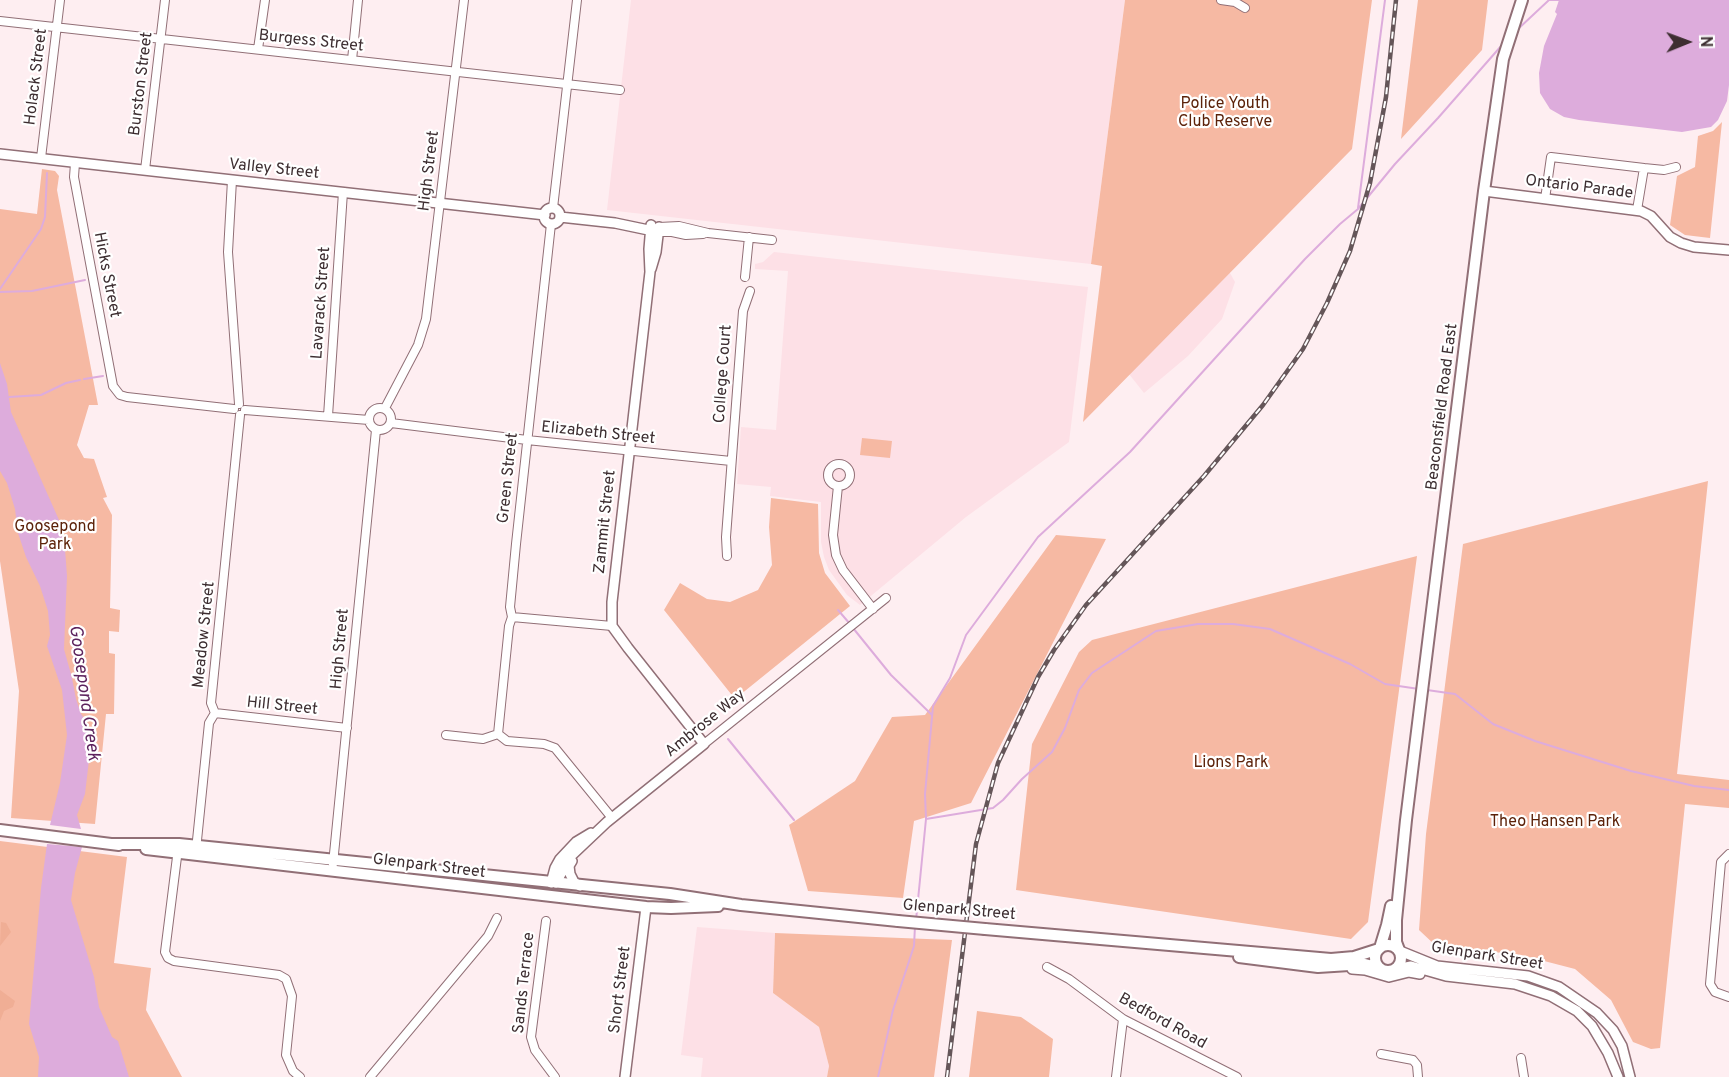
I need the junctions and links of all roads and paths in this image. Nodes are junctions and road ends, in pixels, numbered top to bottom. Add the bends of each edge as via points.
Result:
1 (60, 0) edge
2 (165, 0) edge
3 (264, 0) edge
4 (358, 0) edge
5 (464, 0) edge
6 (577, 0) edge
7 (1221, 0) edge
8 (1522, 0) edge
9 (1245, 8) dead end
10 (0, 21) edge
11 (57, 27) junction
12 (161, 38) junction
13 (258, 49) junction
14 (352, 60) junction
15 (455, 72) junction
16 (567, 84) junction
17 (620, 90) dead end
18 (0, 154) edge
19 (41, 158) junction
20 (75, 163) junction
21 (1676, 167) dead end
22 (1644, 168) junction
23 (145, 170) junction
24 (232, 180) junction
25 (1484, 191) junction
26 (343, 192) junction
27 (1545, 199) junction
28 (440, 203) junction
29 (553, 208) junction
30 (1637, 210) junction
31 (544, 215) junction
32 (560, 217) junction
33 (551, 224) junction
34 (654, 229) junction
35 (749, 237) junction
36 (772, 240) dead end
37 (1729, 250) edge
38 (745, 277) dead end
39 (750, 291) dead end
40 (385, 408) junction
41 (239, 410) junction
42 (328, 416) junction
43 (369, 420) junction
44 (391, 423) junction
45 (376, 430) junction
46 (527, 440) junction
47 (630, 451) junction
48 (731, 460) junction
49 (838, 486) dead end
50 (727, 556) dead end
51 (886, 598) dead end
52 (873, 609) junction
53 (512, 617) junction
54 (612, 626) junction
55 (215, 713) junction
56 (347, 728) junction
57 (498, 734) junction
58 (446, 735) dead end
59 (704, 744) junction
60 (609, 820) junction
61 (1406, 820) junction
62 (0, 830) edge
63 (584, 845) junction
64 (178, 849) junction
65 (196, 851) junction
66 (1729, 854) edge
67 (333, 866) junction
68 (554, 883) junction
69 (580, 885) junction
70 (648, 892) junction
71 (552, 896) junction
72 (741, 905) junction
73 (646, 907) junction
74 (498, 918) dead end
75 (546, 921) dead end
76 (1174, 946) junction
77 (1379, 948) junction
78 (1399, 950) junction
79 (1047, 967) dead end
80 (1318, 967) junction
81 (1380, 968) junction
82 (1396, 969) junction
83 (1446, 976) junction
84 (1729, 997) edge
85 (1124, 1019) junction
86 (1381, 1054) dead end
87 (1521, 1058) dead end
88 (300, 1077) edge
89 (370, 1077) edge
90 (555, 1077) edge
91 (625, 1077) edge
92 (1116, 1077) edge
93 (1237, 1077) edge
94 (1418, 1077) edge
95 (1524, 1077) edge
96 (1618, 1077) edge
97 (1630, 1077) edge

1 - 11 street, Holack Street
2 - 12 street, Burston Street
3 - 13 street
4 - 14 street
5 - 15 street, High Street
6 - 16 street
7 - 9 street
8 - 25 main road, Beaconsfield Road East via 1503,60
10 - 11 street, Burgess Street
11 - 12 street, Burgess Street
11 - 19 street, Holack Street
12 - 13 street, Burgess Street
12 - 23 street, Burston Street
13 - 14 street, Burgess Street
14 - 15 street, Burgess Street
15 - 16 street, Burgess Street
15 - 28 street, High Street
16 - 17 street, Burgess Street
16 - 29 street
18 - 19 street, Valley Street
19 - 20 street, Valley Street
20 - 23 street, Valley Street
20 - 41 street, Hicks Street via 74,177 116,391 127,398
21 - 22 street
22 - 27 street via 1551,157
22 - 30 street
23 - 24 street, Valley Street
24 - 26 street, Valley Street
24 - 41 street, Meadow Street via 228,252
25 - 27 street, Ontario Parade
25 - 61 main road, Beaconsfield Road East
26 - 28 street, Valley Street
26 - 42 street, Lavarack Street
27 - 30 street, Ontario Parade
28 - 31 street, Valley Street
28 - 40 street, High Street via 423,332
29 - 31 street
29 - 32 street
30 - 37 street, Ontario Parade via 1651,216 1680,243
31 - 33 street
32 - 33 street
32 - 34 street via 638,222
33 - 46 street, Green Street
34 - 35 street via 686,235
34 - 47 street, Zammit Street via 656,256 650,272
35 - 36 street
35 - 38 street
39 - 48 street, College Court via 742,311
40 - 43 street via 372,411
40 - 44 street
41 - 42 street
41 - 55 street, Meadow Street via 211,704
42 - 43 street
43 - 45 street
44 - 45 street via 384,430
44 - 46 street, Elizabeth Street
45 - 56 street, High Street
46 - 47 street, Elizabeth Street
46 - 53 street, Green Street
47 - 48 street, Elizabeth Street
47 - 54 street, Zammit Street
48 - 50 street, College Court
49 - 52 street via 833,535 836,555
51 - 52 street, Ambrose Way
52 - 59 street, Ambrose Way
53 - 54 street
53 - 57 street, Green Street
54 - 59 street
55 - 56 street, Hill Street
55 - 65 street, Meadow Street via 209,723
56 - 67 street, High Street
57 - 58 street via 483,739
57 - 60 street via 507,741 555,748
59 - 60 street, Ambrose Way
60 - 63 street, Ambrose Way
60 - 68 street via 569,849 556,866
61 - 77 main road, Beaconsfield Road East via 1389,921
61 - 78 main road, Beaconsfield Road East via 1396,920
62 - 64 main road, Glenpark Street
63 - 68 street, Ambrose Way via 568,860
63 - 69 street via 569,870 572,880
64 - 65 main road, Glenpark Street
64 - 88 street via 165,952 168,958 286,979 292,996 286,1055
65 - 67 main road, Glenpark Street
66 - 84 street via 1721,862 1710,984 1714,992
67 - 68 main road, Glenpark Street
67 - 71 main road, Glenpark Street
68 - 69 main road, Glenpark Street
68 - 71 main road
69 - 70 main road, Glenpark Street
70 - 72 main road, Glenpark Street
70 - 73 main road
71 - 73 main road, Glenpark Street
72 - 73 main road, Glenpark Street
72 - 76 main road, Glenpark Street, bridge
73 - 91 street, Short Street
74 - 89 street via 488,936
75 - 90 street, Sands Terrace via 532,1039 535,1050
76 - 77 main road, Glenpark Street via 1338,959
76 - 80 main road, Glenpark Street
77 - 78 main road via 1388,945
77 - 81 main road via 1375,959
78 - 82 main road via 1401,962
78 - 97 street, Glenpark Street via 1437,966 1528,976 1559,987 1598,1013 1613,1030 1622,1046
79 - 85 street, Bedford Road
80 - 81 main road, Glenpark Street via 1367,964
80 - 83 street via 1365,970 1387,977 1409,972
81 - 82 main road
82 - 83 street, Glenpark Street via 1413,967
83 - 96 street, Glenpark Street via 1515,984 1560,1000 1597,1032
85 - 92 street
85 - 93 street, Bedford Road
86 - 94 street via 1419,1060
87 - 95 street

